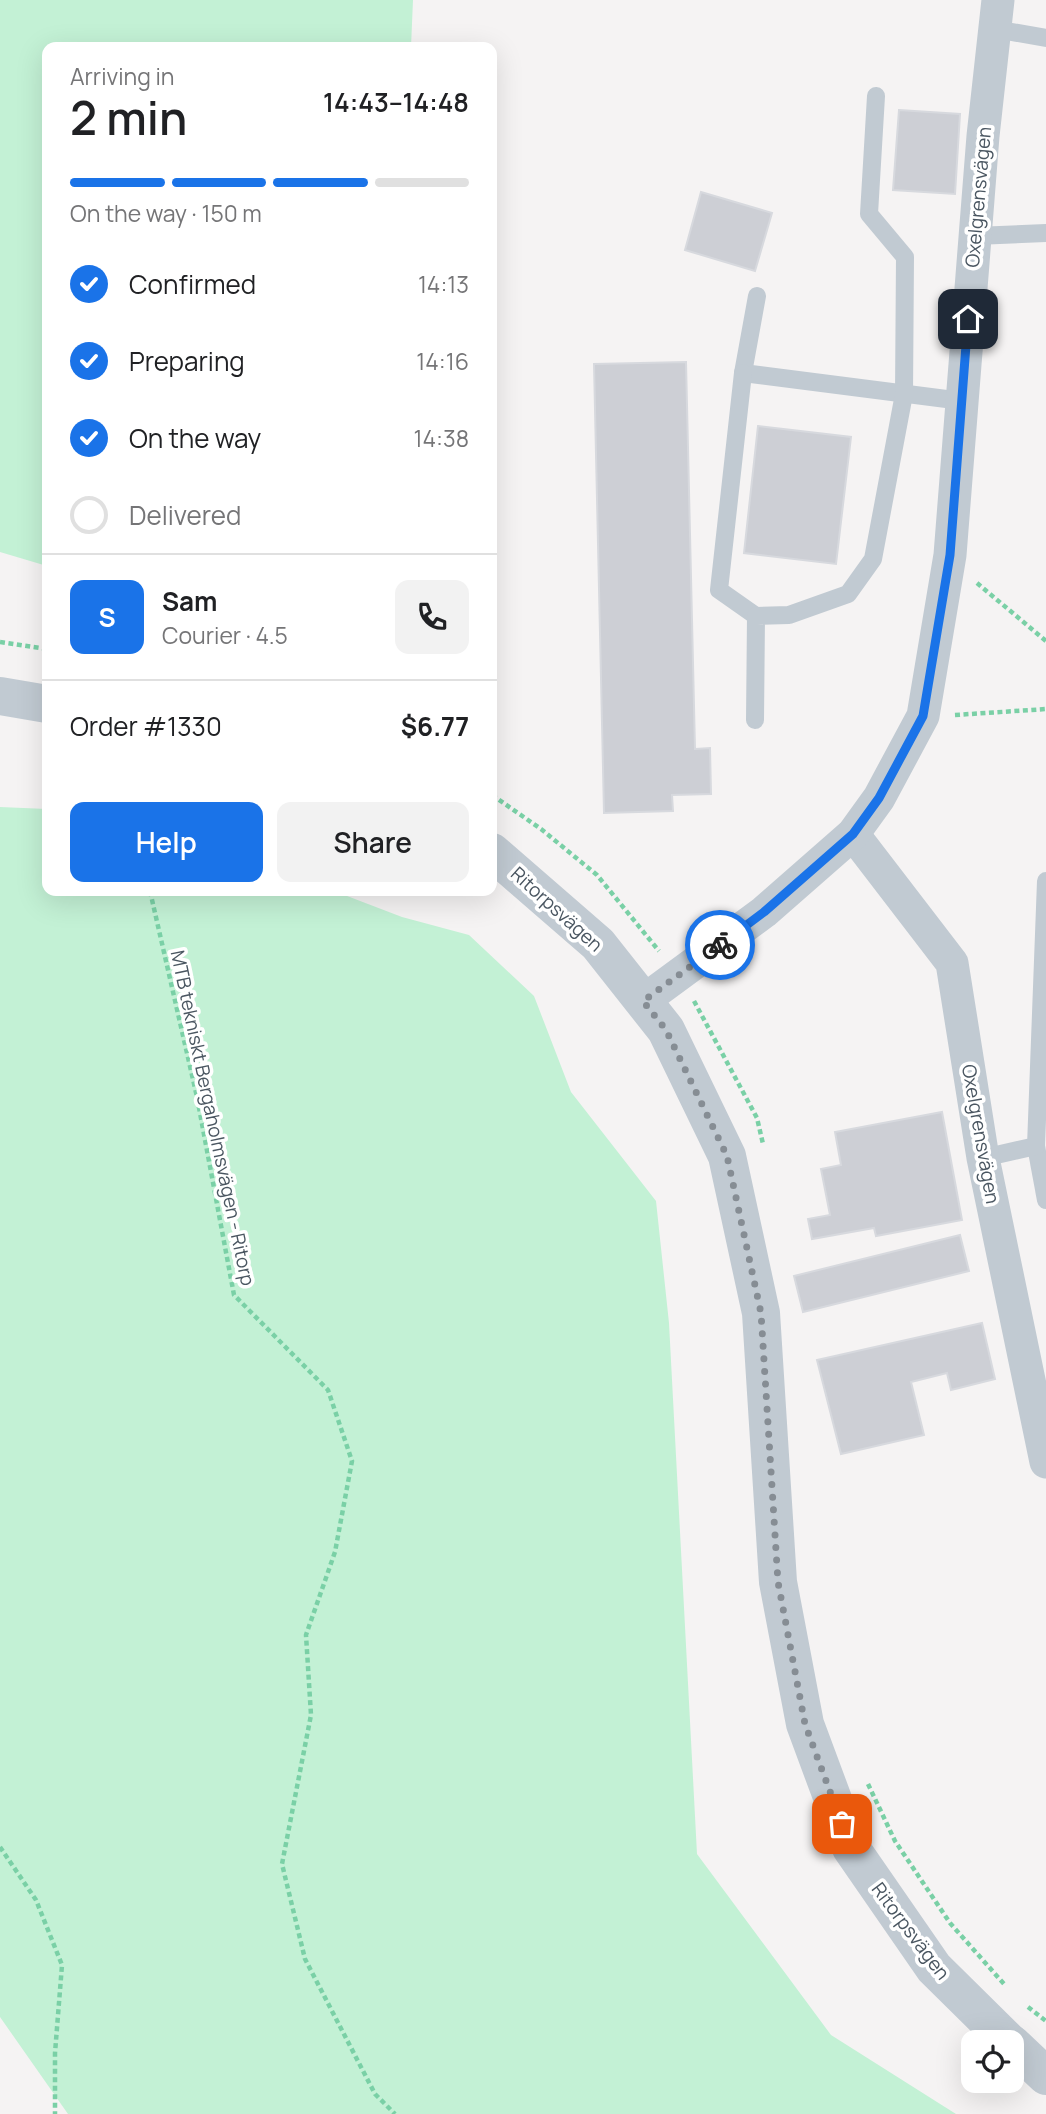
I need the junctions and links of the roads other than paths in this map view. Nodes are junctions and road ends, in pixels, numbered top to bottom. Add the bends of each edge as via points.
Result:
1 (996, 15) edge
2 (1046, 38) edge
3 (876, 96) dead end
4 (1046, 233) edge
5 (975, 236) junction
6 (757, 296) dead end
7 (743, 373) junction
8 (904, 394) junction
9 (962, 401) junction
10 (756, 616) junction
11 (0, 696) edge
12 (42, 703) edge
13 (755, 720) dead end
14 (853, 834) junction
15 (497, 856) edge
16 (1046, 881) edge
17 (643, 1001) junction
18 (1036, 1146) junction
19 (983, 1158) junction
20 (1046, 1200) edge
21 (1046, 1462) edge
22 (997, 2030) edge
23 (1024, 2056) edge
24 (1046, 2076) edge

1 - 2 lane
1 - 5 street, Oxelgrensvägen
3 - 8 lane via 869,214 905,257
4 - 5 lane
5 - 9 street, Oxelgrensvägen
6 - 7 lane
7 - 8 lane
7 - 10 lane via 719,590
8 - 9 lane
8 - 10 lane via 873,559 848,594 789,615
9 - 14 street, Oxelgrensvägen via 950,555 923,716 879,798
10 - 13 lane
11 - 12 street
14 - 17 street, Oxelgrensvägen via 764,912
14 - 19 street, Oxelgrensvägen via 952,963
15 - 17 street, Ritorpsvägen via 598,944
16 - 18 lane
17 - 22 street, Ritorpsvägen via 666,1030 727,1156 761,1313 778,1582 805,1724 851,1848 934,1968
18 - 19 lane
18 - 20 lane
19 - 21 street, Oxelgrensvägen
23 - 24 street, Ritorpsvägen

